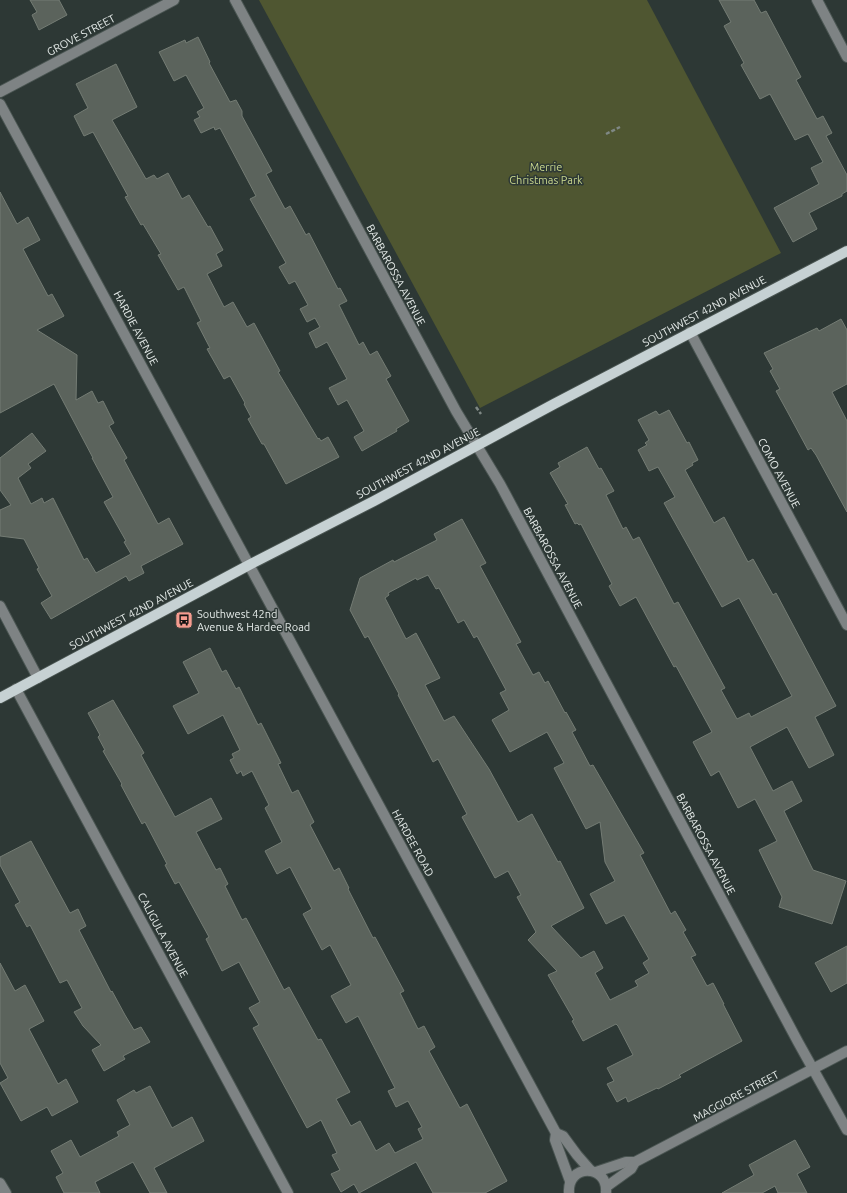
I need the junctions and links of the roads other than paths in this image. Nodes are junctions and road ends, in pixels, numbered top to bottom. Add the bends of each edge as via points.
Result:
1 (174, 0) edge
2 (235, 0) edge
3 (817, 0) edge
4 (847, 57) edge
5 (0, 92) edge
6 (0, 104) edge
7 (847, 251) edge
8 (690, 332) junction
9 (476, 445) junction
10 (248, 565) junction
11 (0, 606) edge
12 (847, 625) edge
13 (38, 678) junction
14 (16, 689) junction
15 (0, 698) edge
16 (847, 1051) edge
17 (814, 1069) junction
18 (847, 1130) edge
19 (556, 1133) junction
20 (635, 1162) junction
21 (593, 1171) junction
22 (0, 1183) edge
23 (568, 1188) edge
24 (606, 1190) edge
25 (6, 1193) edge
26 (288, 1193) edge

1 - 5 street, GROVE STREET
2 - 9 street, BARBAROSSA AVENUE
3 - 4 street
6 - 10 street, HARDIE AVENUE
7 - 8 main road, SOUTHWEST 42ND AVENUE
8 - 9 main road, SOUTHWEST 42ND AVENUE
8 - 12 street, COMO AVENUE
9 - 10 main road, SOUTHWEST 42ND AVENUE via 374,501
9 - 17 street, BARBAROSSA AVENUE via 504,491
10 - 13 main road, SOUTHWEST 42ND AVENUE
10 - 19 street, HARDEE ROAD
11 - 13 street
13 - 14 main road, SOUTHWEST 42ND AVENUE
14 - 15 main road, SOUTHWEST 42ND AVENUE
14 - 26 street, CALIGULA AVENUE
16 - 17 street, MAGGIORE STREET
17 - 18 street, BARBAROSSA AVENUE
17 - 20 street, MAGGIORE STREET
19 - 21 street, HARDEE ROAD via 563,1136 577,1156
19 - 23 street, HARDEE ROAD via 555,1140
20 - 21 street, MAGGIORE STREET
20 - 24 street, MAGGIORE STREET via 631,1169
21 - 23 street, MAGGIORE STREET via 579,1172
21 - 24 street, HARDEE ROAD via 601,1176
22 - 25 street

